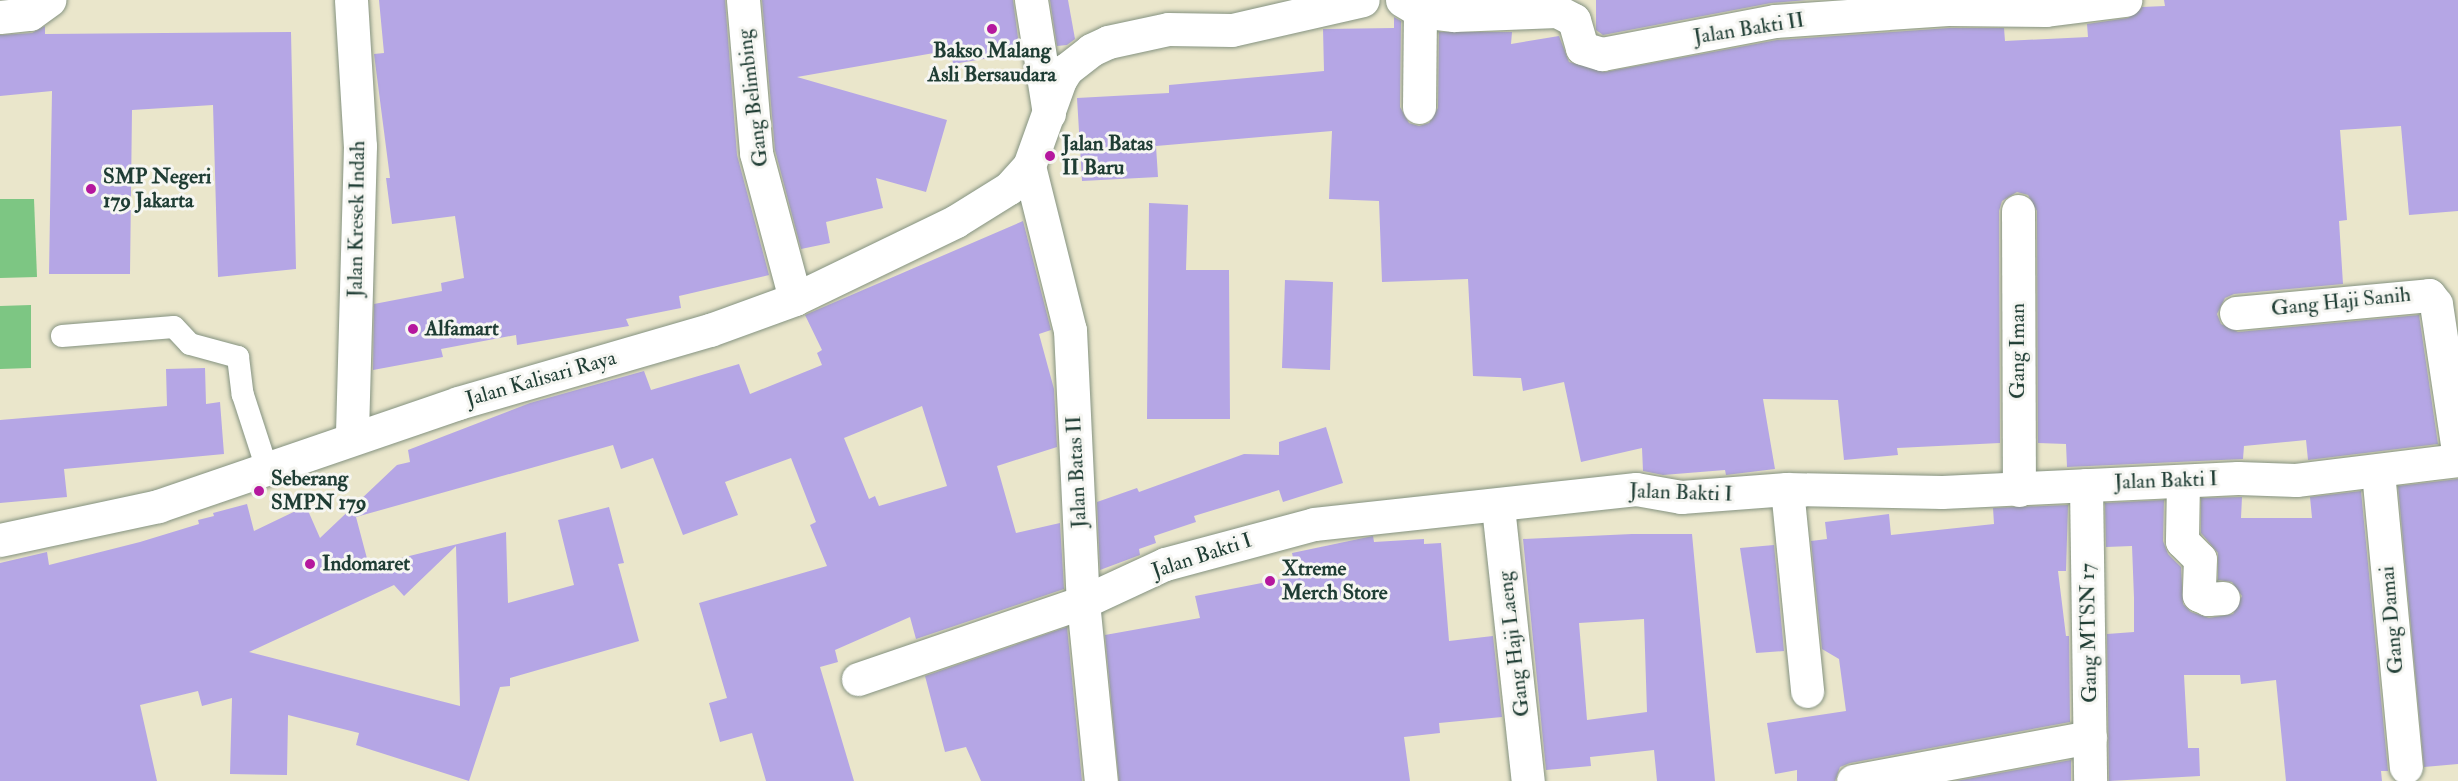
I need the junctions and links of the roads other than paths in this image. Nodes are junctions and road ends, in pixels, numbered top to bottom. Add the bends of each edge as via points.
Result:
1 (49, 0) edge
2 (351, 0) edge
3 (743, 0) edge
4 (1031, 0) edge
5 (1363, 0) edge
6 (2125, 0) edge
7 (1948, 4) edge
8 (1411, 5) edge
9 (0, 17) edge
10 (1419, 106) dead end
11 (1039, 140) junction
12 (2018, 212) dead end
13 (795, 299) junction
14 (2235, 312) dead end
15 (62, 336) dead end
16 (352, 437) junction
17 (2458, 452) edge
18 (2458, 460) edge
19 (267, 469) junction
20 (2378, 472) junction
21 (2183, 481) junction
22 (2086, 485) junction
23 (1787, 489) junction
24 (2019, 490) junction
25 (1498, 507) junction
26 (0, 540) edge
27 (2223, 598) dead end
28 (1083, 602) junction
29 (858, 679) dead end
30 (1807, 691) dead end
31 (2090, 737) junction
32 (2406, 767) dead end
33 (1101, 781) edge
34 (1528, 781) edge
35 (1853, 781) edge
36 (2090, 781) edge

1 - 9 street via 30,14
2 - 16 street, Jalan Kresek Indah via 360,146
3 - 13 street, Gang Belimbing via 756,153
4 - 11 street, Jalan Batas II
5 - 11 street via 1232,30 1168,29 1108,42 1079,57 1067,69
6 - 7 street, Jalan Bakti II via 2046,10
7 - 8 street, Jalan Bakti II via 1775,21 1602,54 1582,48 1574,20 1557,11 1454,15
8 - 10 street
11 - 13 street, Jalan Kalisari Raya via 990,202
11 - 28 street, Jalan Batas II via 1070,330
12 - 24 street, Gang Iman
13 - 16 street, Jalan Kalisari Raya via 710,330
14 - 17 street, Gang Haji Sanih via 2429,295 2436,304
15 - 19 lane via 174,327 190,344 238,357 243,395
16 - 19 street, Jalan Kalisari Raya
18 - 20 street, Jalan Bakti I
19 - 26 street, Jalan Kalisari Raya via 158,506
20 - 21 street, Jalan Bakti I via 2296,480
20 - 32 street, Gang Damai
21 - 22 street, Jalan Bakti I
21 - 27 street via 2182,541 2200,559 2199,595
22 - 24 street, Jalan Bakti I
22 - 31 street, Gang MTSN 17
23 - 24 street, Jalan Bakti I
23 - 25 street, Jalan Bakti I via 1681,497 1636,489
23 - 30 street
25 - 28 street, Jalan Bakti I via 1377,516 1280,532 1165,564
25 - 34 street, Gang Haji Laeng
28 - 29 street, Jalan Bakti I
28 - 33 street, Jalan Batas II
31 - 35 street
31 - 36 street, Gang MTSN 17

